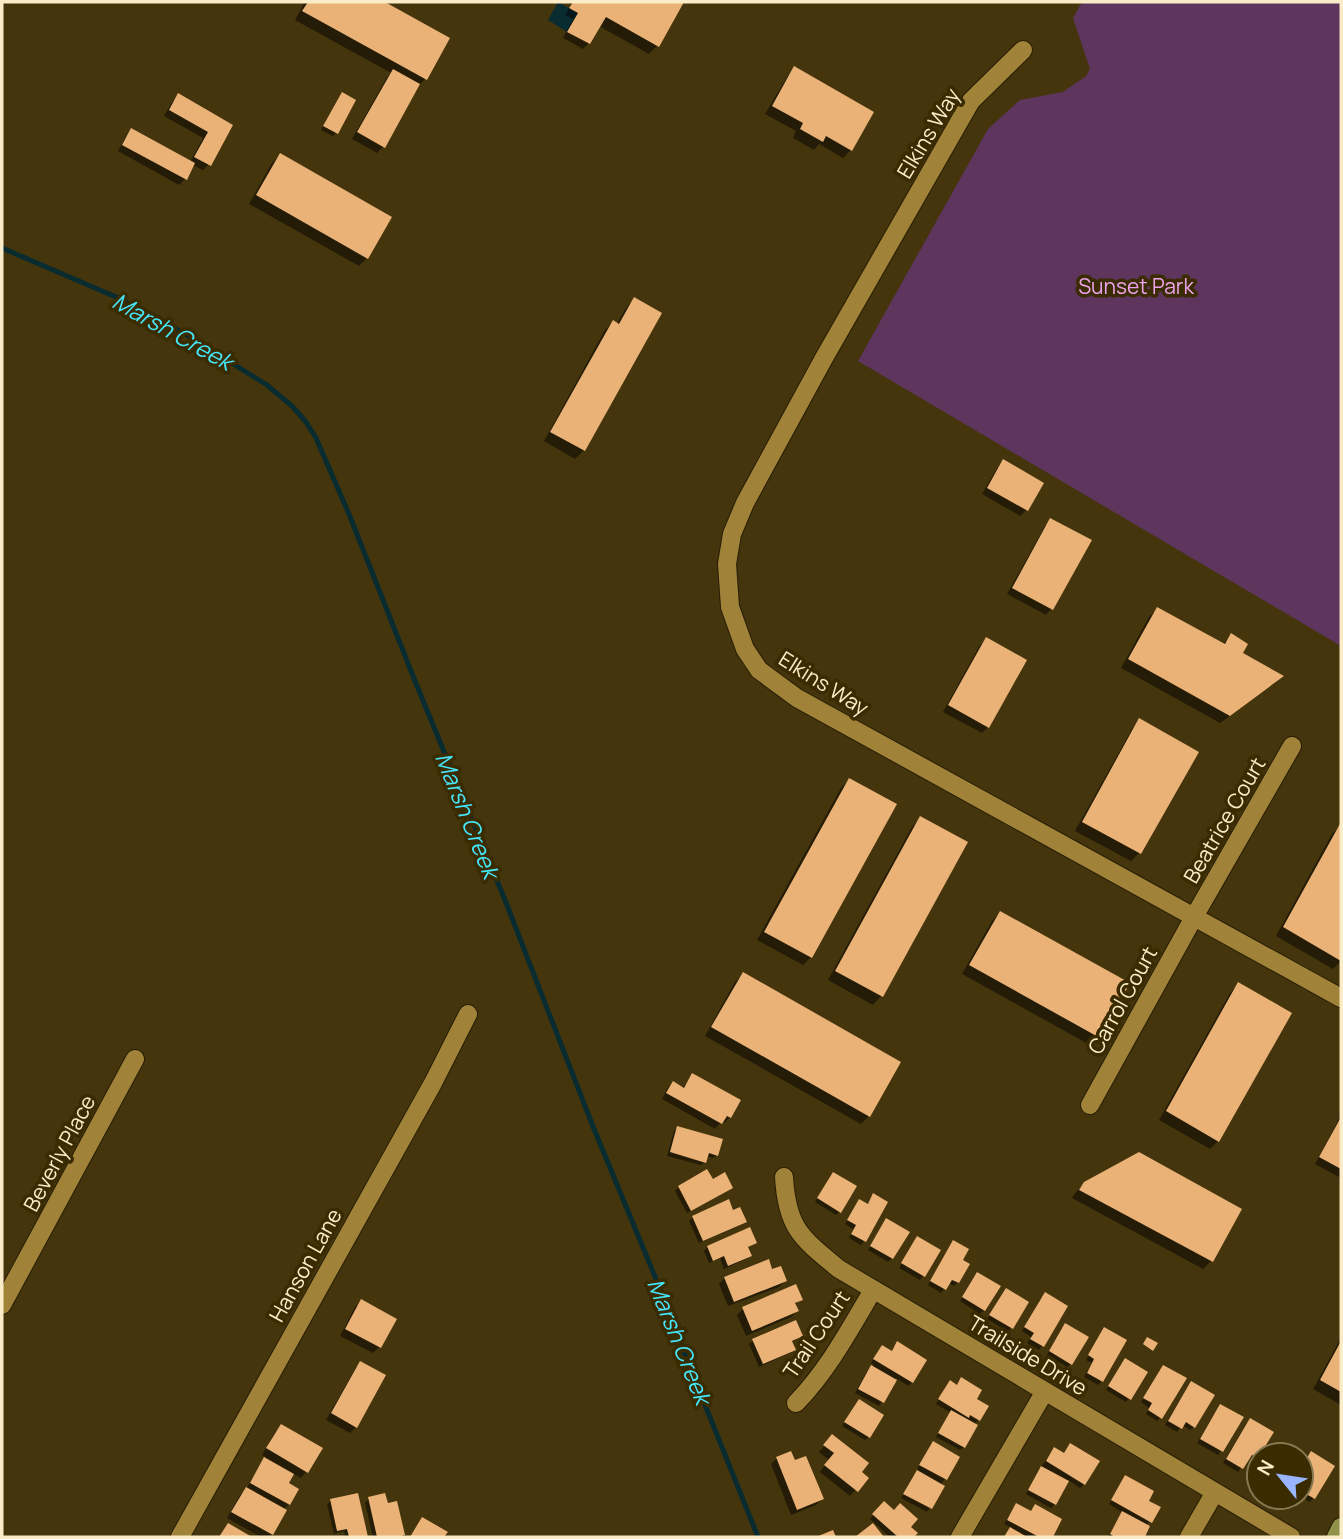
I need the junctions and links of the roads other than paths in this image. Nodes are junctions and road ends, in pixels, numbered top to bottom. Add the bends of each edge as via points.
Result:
1 (1023, 50) dead end
2 (1293, 746) dead end
3 (1194, 917) junction
4 (1341, 998) edge
5 (468, 1014) dead end
6 (135, 1059) dead end
7 (1090, 1105) dead end
8 (784, 1177) dead end
9 (873, 1290) junction
10 (2, 1305) edge
11 (1045, 1391) junction
12 (796, 1403) dead end
13 (1214, 1492) junction
14 (1341, 1527) edge
15 (180, 1537) edge
16 (960, 1537) edge
17 (1189, 1537) edge
18 (1291, 1537) edge
19 (1336, 1537) edge

1 - 3 street, Elkins Way via 971,101 746,503 732,534 727,564 730,607 744,649 759,670 797,698
2 - 3 street, Beatrice Court
3 - 4 street, Elkins Way
3 - 7 street, Carrol Court
5 - 15 street, Hanson Lane
6 - 10 street, Beverly Place
8 - 9 street, Trailside Drive via 785,1199 799,1234 839,1269
9 - 11 street, Trailside Drive
9 - 12 street, Trail Court via 814,1385
11 - 13 street, Trailside Drive
11 - 16 street
13 - 17 street
13 - 18 street, Trailside Drive
14 - 19 street

